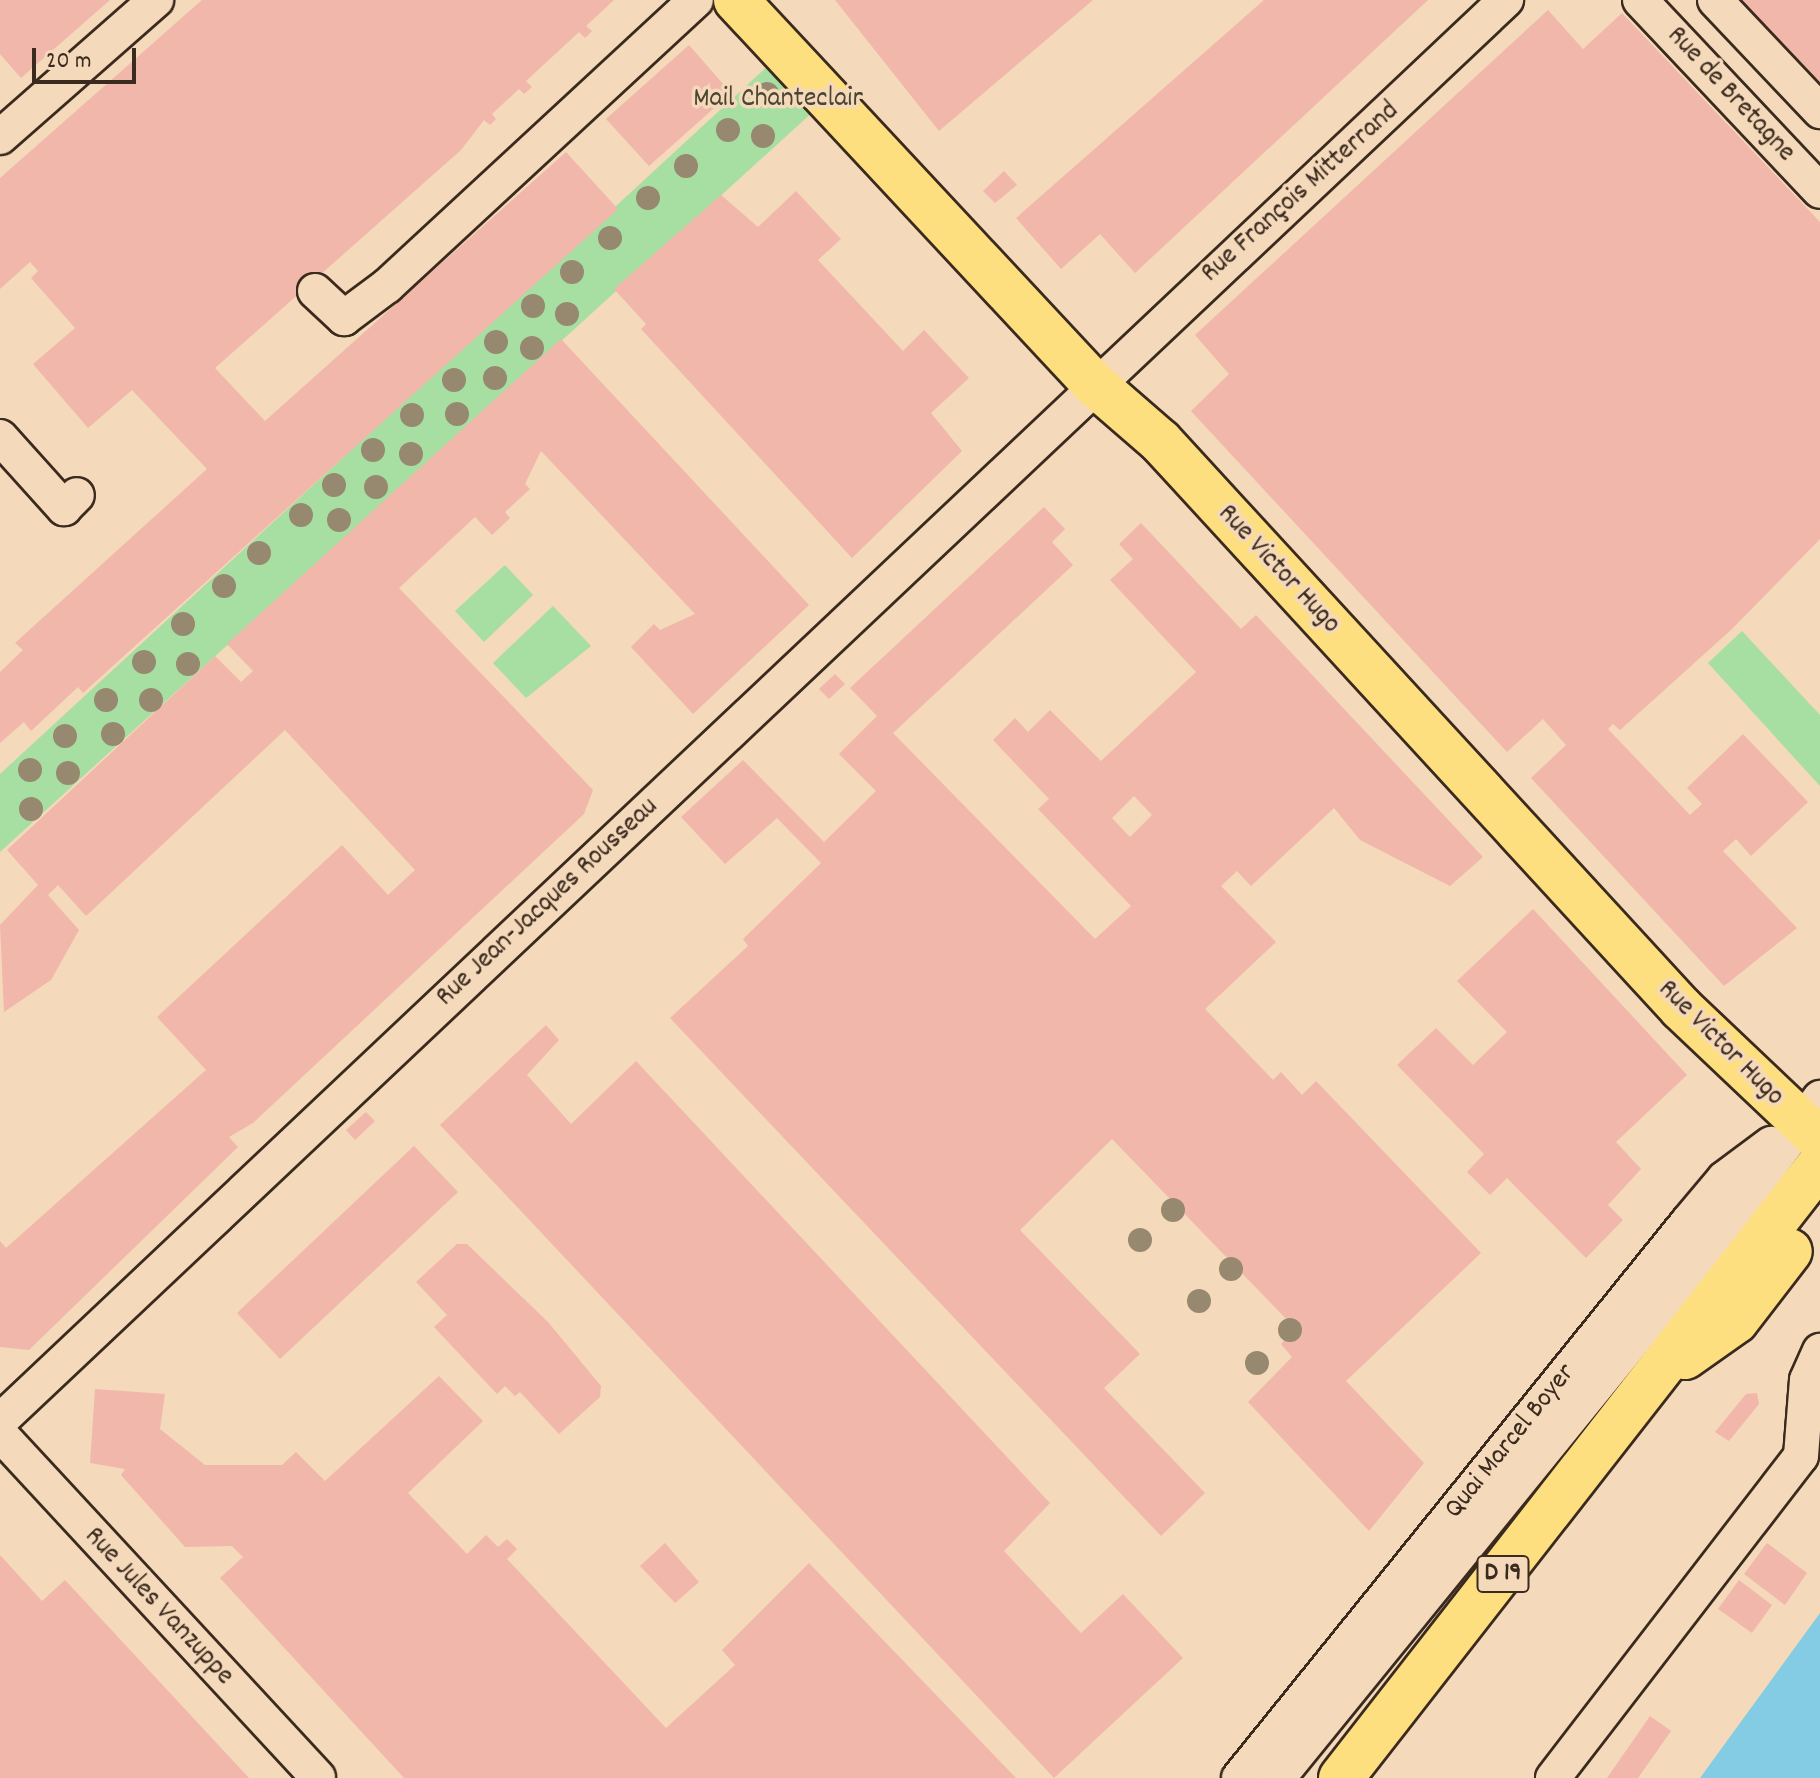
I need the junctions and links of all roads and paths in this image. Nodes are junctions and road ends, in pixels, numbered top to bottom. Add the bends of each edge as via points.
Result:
1 (156, 0) edge
2 (696, 0) edge
3 (736, 0) edge
4 (1506, 0) edge
5 (1640, 0) edge
6 (1715, 0) edge
7 (1820, 111) edge
8 (0, 137) edge
9 (1820, 191) edge
10 (315, 291) dead end
11 (1093, 383) junction
12 (0, 437) edge
13 (77, 495) dead end
14 (1813, 1120) edge
15 (1820, 1164) edge
16 (1820, 1215) edge
17 (1820, 1351) edge
18 (1665, 1371) junction
19 (0, 1421) edge
20 (0, 1434) edge
21 (318, 1778) edge
22 (1239, 1778) edge
23 (1278, 1778) edge
24 (1341, 1778) edge
25 (1553, 1778) edge

1 - 8 street
2 - 10 street via 387,286 344,318
3 - 11 main road, Rue Victor Hugo
4 - 11 street, Rue François Mitterrand via 1366,139
5 - 9 street, Rue de Bretagne
6 - 7 street, Rue de Bretagne
11 - 14 main road, Rue Victor Hugo via 1149,430 1729,1056
11 - 19 street, Rue Jean-Jacques Rousseau
12 - 13 street via 64,508
14 - 22 street, Quai Marcel Boyer via 1724,1179
14 - 23 street, Quai Marcel Boyer
15 - 18 main road, D 19 via 1683,1335
16 - 18 main road, D 19 via 1736,1321
17 - 25 street via 1807,1380 1801,1456
18 - 24 main road, D 19
20 - 21 street, Rue Jules Vanzuppe

